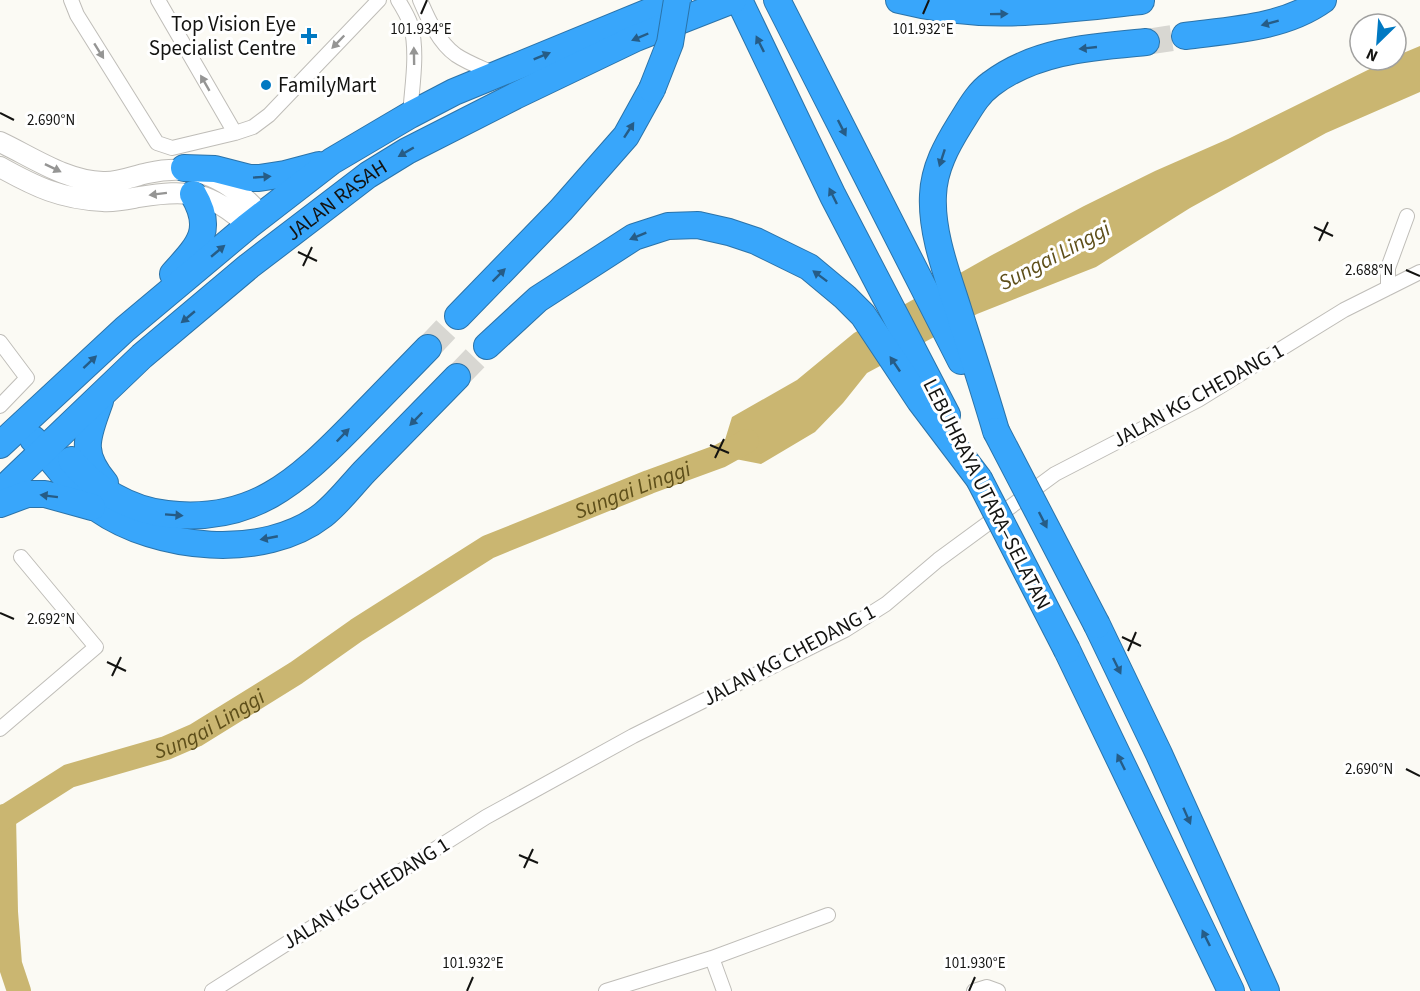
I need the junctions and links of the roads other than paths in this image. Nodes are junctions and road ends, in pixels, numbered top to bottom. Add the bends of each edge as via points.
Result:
1 (71, 0) edge
2 (158, 0) edge
3 (379, 0) edge
4 (399, 0) edge
5 (420, 0) edge
6 (677, 0) edge
7 (733, 0) edge
8 (739, 0) edge
9 (777, 0) edge
10 (899, 0) edge
11 (1323, 0) edge
12 (1141, 1) edge
13 (1185, 36) tunnel mouth
14 (1146, 42) tunnel mouth
15 (495, 75) junction
16 (410, 115) junction
17 (235, 133) junction
18 (0, 142) edge
19 (332, 161) junction
20 (0, 167) edge
21 (184, 168) junction
22 (193, 194) junction
23 (1407, 216) dead end
24 (257, 224) junction
25 (300, 225) junction
26 (249, 266) junction
27 (1420, 272) edge
28 (1388, 288) junction
29 (458, 316) tunnel mouth
30 (125, 329) junction
31 (0, 342) edge
32 (487, 346) tunnel mouth
33 (428, 348) tunnel mouth
34 (457, 377) tunnel mouth
35 (102, 395) junction
36 (0, 406) edge
37 (25, 420) junction
38 (996, 431) junction
39 (0, 445) edge
40 (49, 445) junction
41 (979, 479) junction
42 (0, 492) edge
43 (0, 504) edge
44 (108, 504) junction
45 (21, 557) dead end
46 (0, 729) edge
47 (828, 915) dead end
48 (712, 958) junction
49 (212, 991) edge
50 (606, 991) edge
51 (724, 991) edge
52 (974, 991) edge
53 (998, 991) edge
54 (1231, 991) edge
55 (1266, 991) edge

1 -> 17 street via 76,15 157,142 172,148
17 -> 2 street
3 -> 17 street via 269,115 253,127
16 -> 4 street via 413,41
5 - 15 street via 447,47
15 -> 6 highway, JALAN RASAH
29 -> 6 highway, bridge via 561,210 626,135 652,90 670,43
7 -> 25 highway, JALAN RASAH via 636,38 457,124 368,175
41 -> 8 highway, LEBUHRAYA UTARA–SELATAN
9 -> 38 highway, LEBUHRAYA UTARA–SELATAN
10 -> 12 highway via 946,10 998,14
11 -> 13 highway via 1289,18
14 -> 38 highway via 1053,54 1008,73 975,101 942,153 933,194 936,227 944,266
15 - 16 highway, JALAN RASAH
16 - 19 highway, JALAN RASAH
18 -> 21 main road via 70,176 103,182
21 -> 19 highway via 215,169 258,178
19 - 24 highway, JALAN RASAH
22 -> 20 main road via 163,193 106,202 76,199 40,189
21 - 24 main road via 211,176 244,196
22 - 24 main road via 209,198
22 - 30 highway via 204,221 199,241
23 - 28 street via 1388,268
24 - 25 highway
24 - 26 highway
30 -> 24 highway, JALAN RASAH
25 - 26 highway, JALAN RASAH
26 -> 35 highway, JALAN RASAH
27 - 28 street, JALAN KG CHEDANG 1
28 - 49 street, JALAN KG CHEDANG 1 via 1344,310 1198,400 1055,474 938,560 886,604 846,630 633,736 486,817
37 -> 30 highway, JALAN RASAH
31 - 36 street via 27,378
41 -> 32 highway via 920,401 863,315 809,267 729,232 698,225 668,226 634,237 538,299
44 -> 33 highway via 179,516 222,513 266,498 313,466
34 -> 44 highway via 322,515 286,535 242,544 193,545 119,521
35 - 40 highway, JALAN RASAH
35 - 44 highway via 87,438 89,456
37 - 39 highway, JALAN RASAH
37 - 40 highway
38 -> 55 highway, LEBUHRAYA UTARA–SELATAN, bridge via 1097,625
40 - 42 highway, JALAN RASAH
40 - 44 highway via 81,472
54 -> 41 highway, LEBUHRAYA UTARA–SELATAN, bridge via 1067,650
44 -> 43 highway via 45,494 27,494
45 - 46 street via 96,647
47 - 48 street
48 - 50 street
48 - 51 street
52 - 53 street via 987,987

